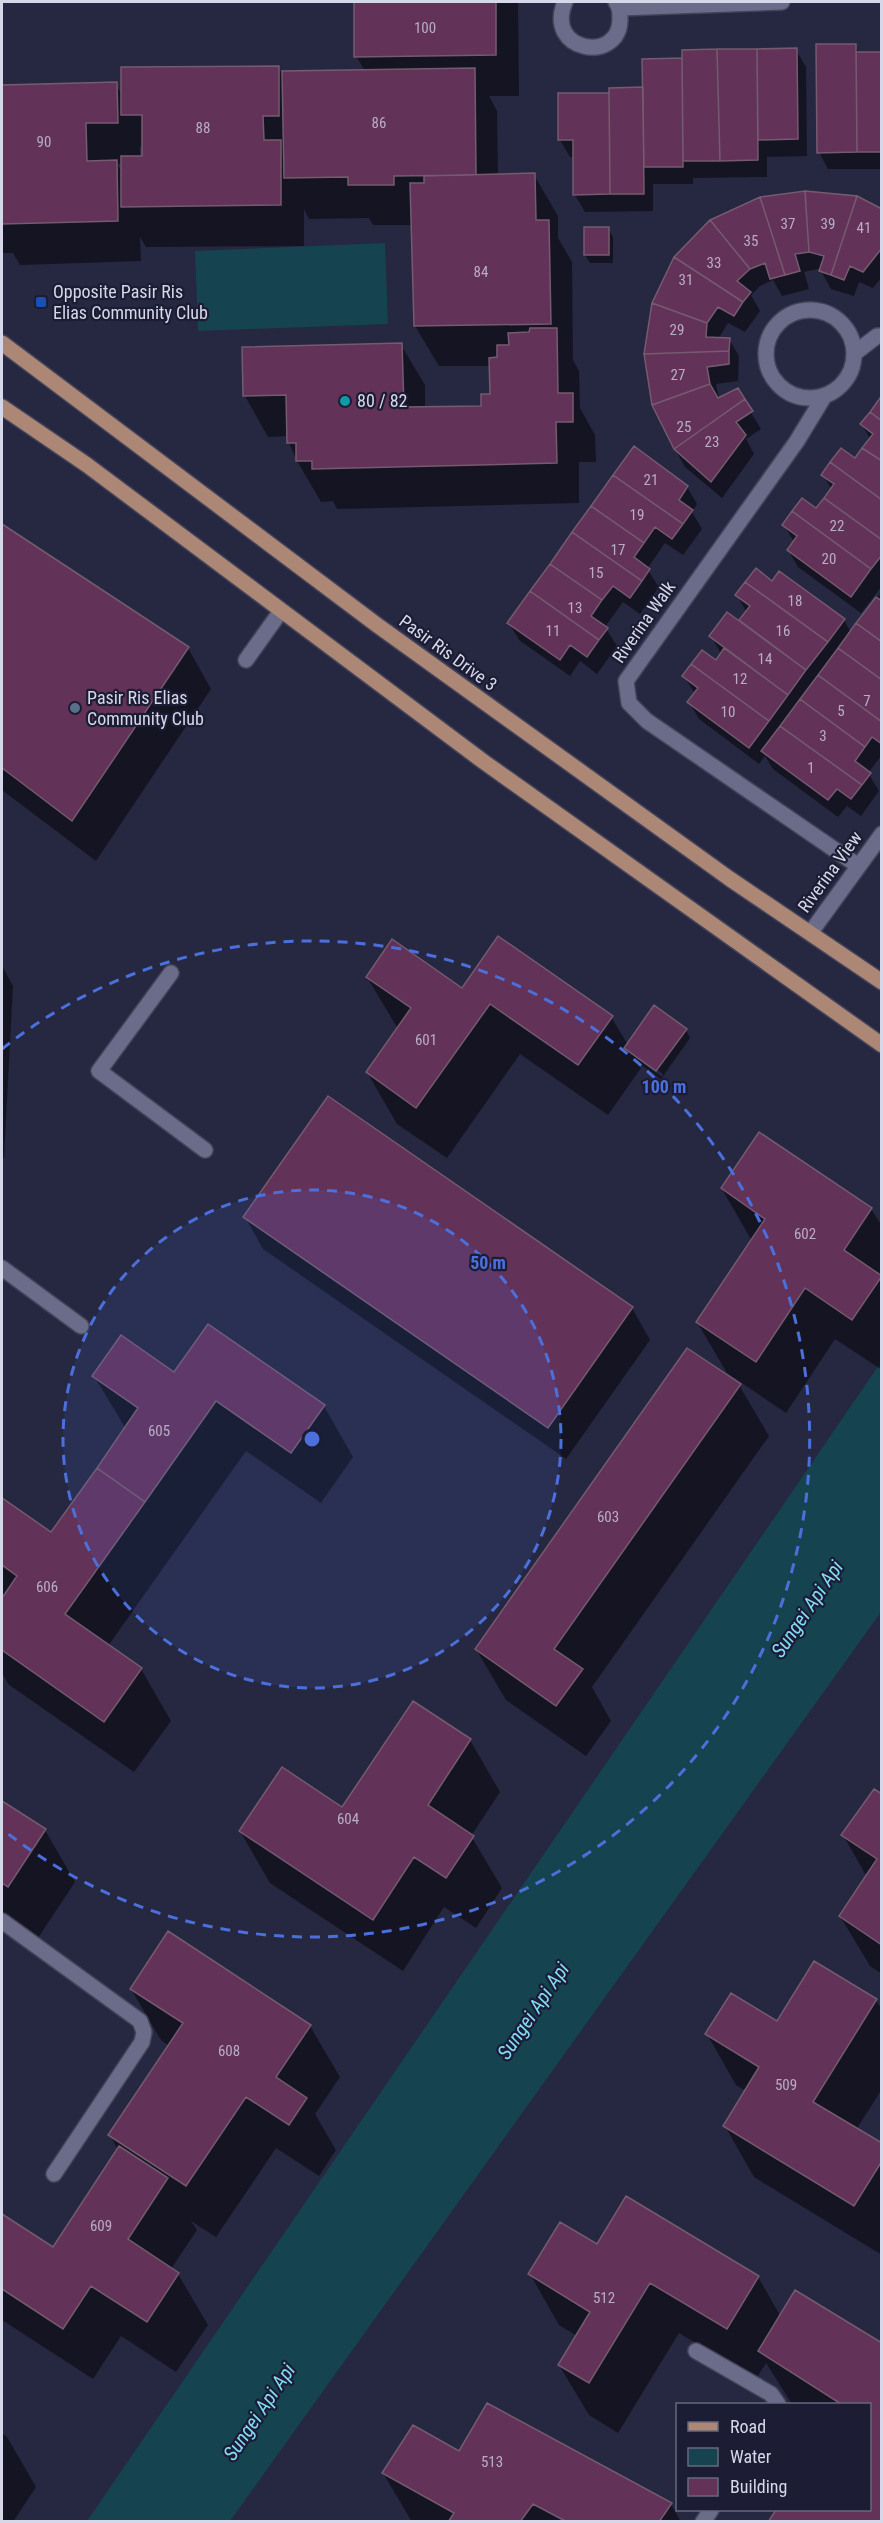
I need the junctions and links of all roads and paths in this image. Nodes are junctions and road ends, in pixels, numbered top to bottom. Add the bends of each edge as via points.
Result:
1 (565, 2) edge
2 (782, 2) edge
3 (618, 5) edge
4 (882, 336) edge
5 (2, 343) edge
6 (855, 353) junction
7 (825, 395) junction
8 (2, 407) edge
9 (281, 610) junction
10 (246, 660) dead end
11 (882, 834) edge
12 (857, 865) junction
13 (811, 932) junction
14 (171, 973) dead end
15 (882, 982) edge
16 (878, 1043) edge
17 (205, 1150) dead end
18 (2, 1268) edge
19 (81, 1326) dead end
20 (2, 1921) edge
21 (54, 2174) dead end
22 (696, 2351) dead end
23 (777, 2403) edge

1 - 3 street via 560,15 562,29 582,47 596,47 612,40 620,28
2 - 3 street
4 - 6 street
5 - 13 main road, Pasir Ris Drive 3 via 386,632 720,872
6 - 7 street, Riverina Walk via 848,377
6 - 7 street via 840,322 829,313 812,309 793,312 779,321 769,335 766,365 773,380 794,395
7 - 12 street, Riverina Walk via 626,681 629,703 647,721
8 - 9 main road via 87,465
9 - 10 street
9 - 16 main road via 493,768
11 - 12 street, Riverina View
12 - 13 street, Riverina View
13 - 15 main road, Pasir Ris Drive 3
14 - 17 street via 99,1071
18 - 19 street
20 - 21 street via 140,2021 144,2032 142,2042
22 - 23 street via 771,2394

